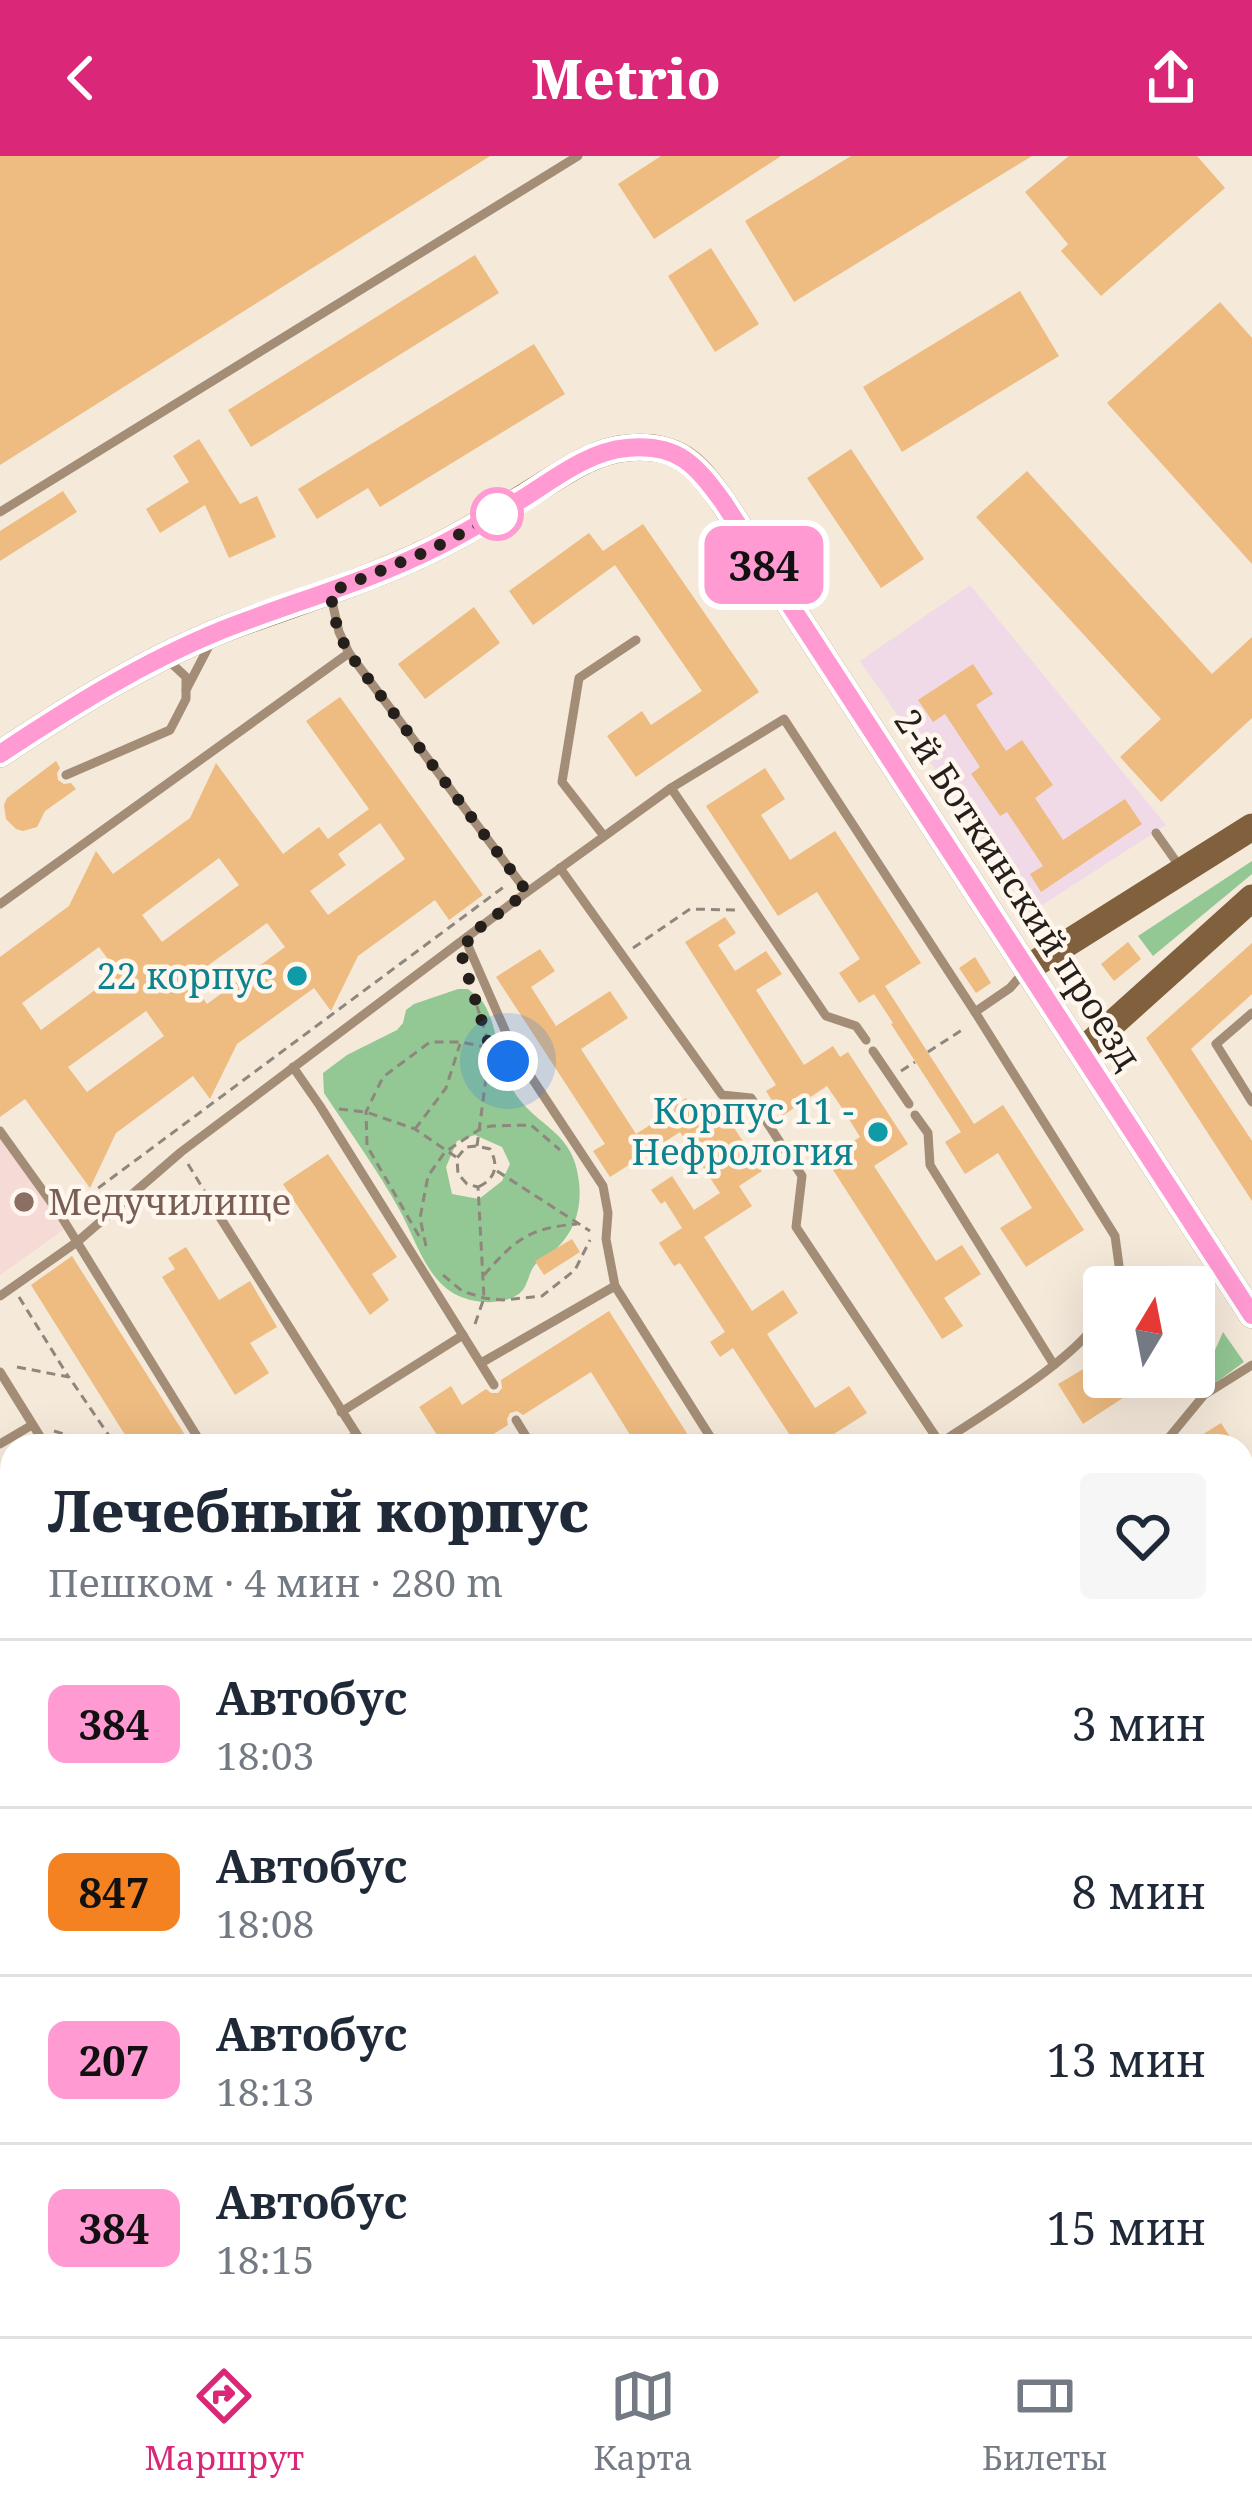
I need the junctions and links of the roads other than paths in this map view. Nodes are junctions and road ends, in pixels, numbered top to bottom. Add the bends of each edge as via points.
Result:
1 (578, 156) edge
2 (0, 512) edge
3 (330, 592) junction
4 (214, 634) junction
5 (637, 640) dead end
6 (349, 653) junction
7 (164, 656) junction
8 (186, 690) junction
9 (0, 754) edge
10 (66, 776) dead end
11 (670, 788) junction
12 (1252, 826) edge
13 (1156, 832) dead end
14 (604, 836) junction
15 (560, 868) junction
16 (1184, 872) junction
17 (527, 892) junction
18 (1252, 898) edge
19 (0, 904) edge
20 (467, 937) junction
21 (1028, 968) junction
22 (975, 1012) junction
23 (1252, 1013) edge
24 (1081, 1052) junction
25 (293, 1067) junction
26 (1252, 1102) edge
27 (0, 1132) edge
28 (211, 1203) road end
29 (77, 1242) junction
30 (1119, 1266) edge
31 (615, 1286) junction
32 (0, 1296) edge
33 (1252, 1316) edge
34 (1083, 1338) edge
35 (465, 1340) junction
36 (481, 1364) junction
37 (1054, 1365) junction
38 (1252, 1365) edge
39 (0, 1368) edge
40 (494, 1384) dead end
41 (341, 1412) junction
42 (516, 1420) dead end
43 (32, 1425) junction
44 (17, 1434) edge
45 (38, 1434) edge
46 (196, 1434) edge
47 (355, 1434) edge
48 (525, 1434) edge
49 (708, 1434) edge
50 (933, 1434) edge
51 (953, 1434) edge
52 (1172, 1434) edge

1 - 2 lane
3 - 4 street, 2-й Боткинский проезд
3 - 6 lane
3 - 21 street, 2-й Боткинский проезд via 473,528 580,464 624,448 681,455 723,502
4 - 7 street, 2-й Боткинский проезд
4 - 8 lane
5 - 14 lane via 579,678 562,782
6 - 17 lane
6 - 19 lane
7 - 8 lane via 186,677
7 - 9 street, 2-й Боткинский проезд
8 - 10 lane via 170,730
11 - 14 lane
11 - 22 lane via 784,718
11 - 37 lane via 826,1016 856,1025 928,1133 931,1165
12 - 16 street
13 - 16 lane
14 - 15 lane
15 - 17 lane
15 - 50 lane via 722,1095 751,1098 802,1176 796,1227
16 - 21 street
17 - 20 lane
18 - 24 street
20 - 25 lane
20 - 31 lane via 514,1051 603,1186
21 - 22 lane
21 - 24 street, 2-й Боткинский проезд
22 - 30 lane via 1115,1236
23 - 26 lane via 1216,1044
24 - 33 street, 2-й Боткинский проезд
25 - 29 lane
25 - 35 lane
27 - 29 lane
28 - 41 lane
29 - 32 lane
29 - 46 lane
31 - 36 lane
31 - 49 lane
34 - 37 lane
35 - 36 lane
35 - 41 lane
36 - 40 lane
37 - 51 lane
38 - 52 lane via 1204,1395
39 - 43 lane
41 - 47 lane
42 - 48 lane
43 - 44 lane
43 - 45 lane

